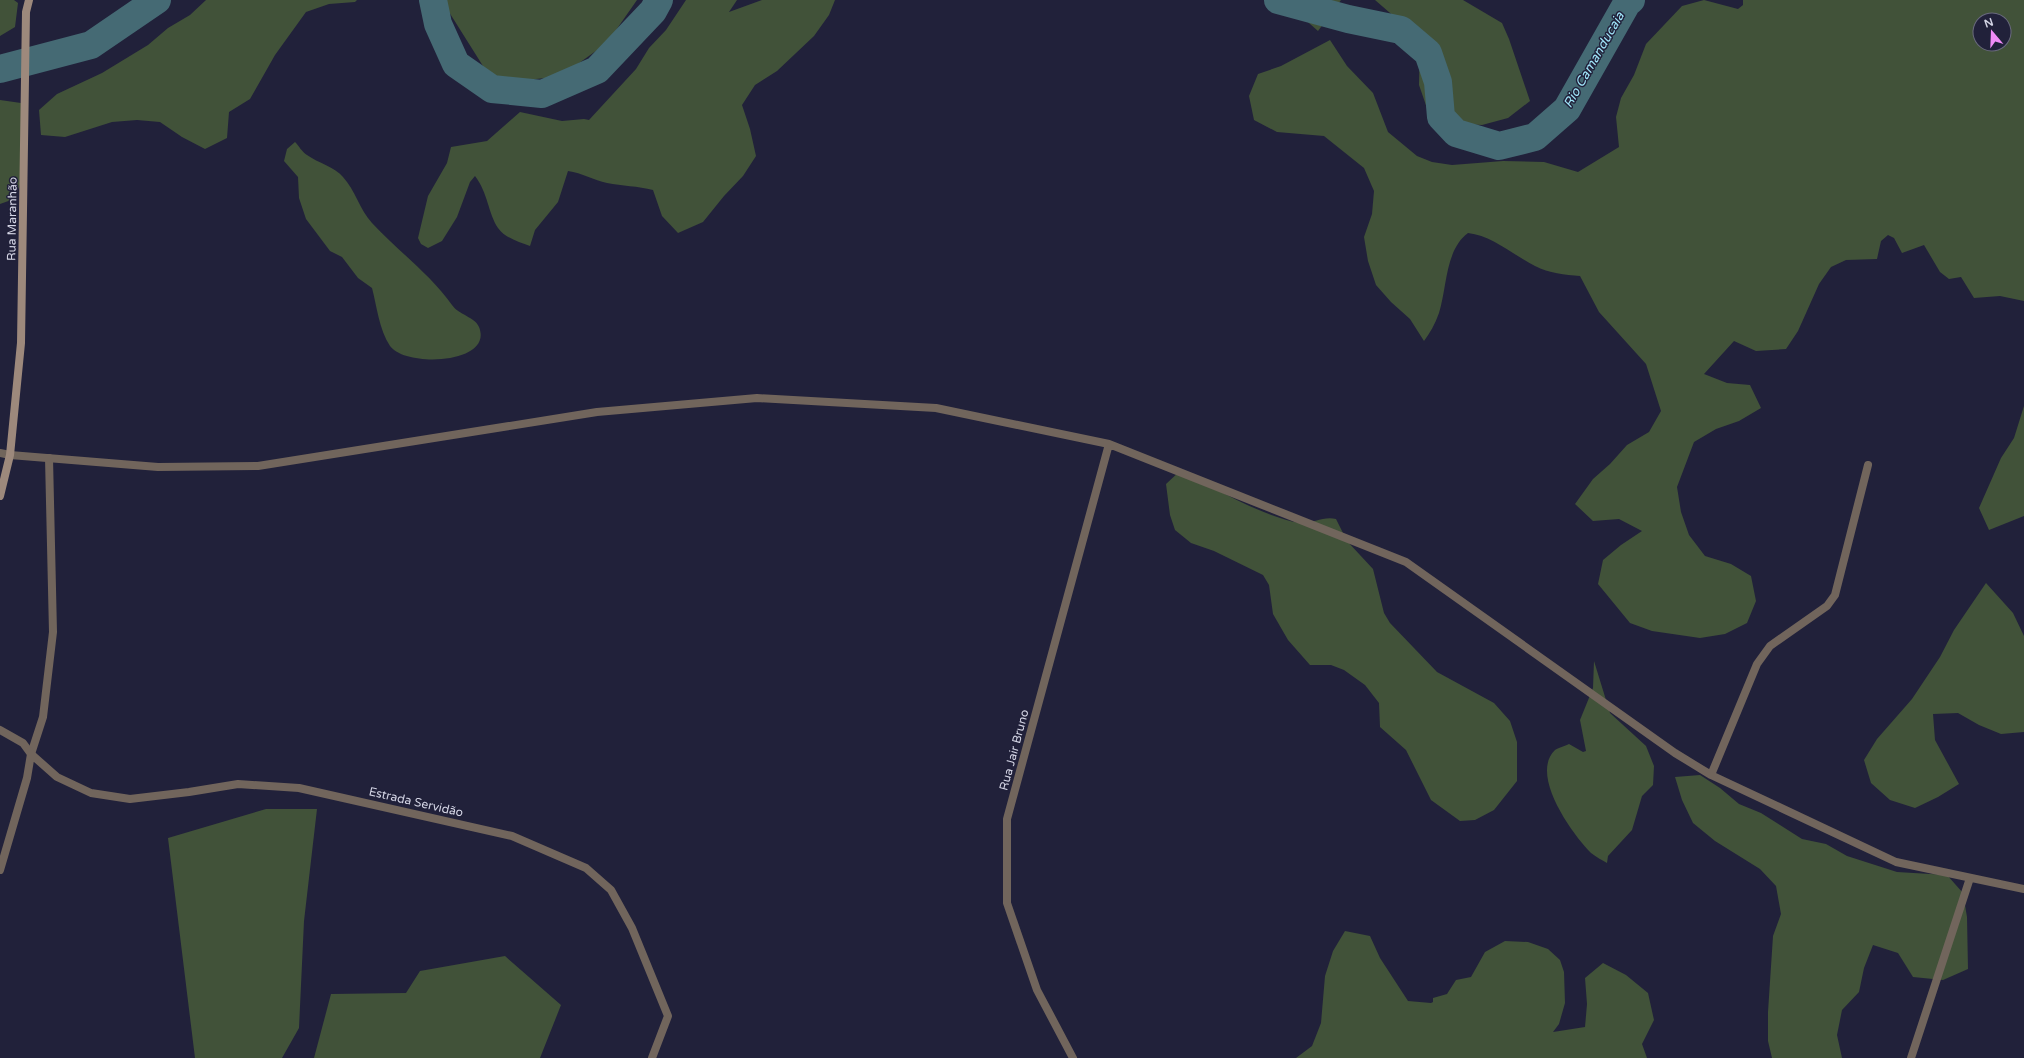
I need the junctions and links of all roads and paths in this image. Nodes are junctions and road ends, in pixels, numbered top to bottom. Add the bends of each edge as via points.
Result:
1 (29, 0) edge
2 (1109, 444) junction
3 (0, 453) edge
4 (10, 455) junction
5 (49, 458) junction
6 (1868, 465) dead end
7 (0, 496) edge
8 (0, 730) edge
9 (31, 754) junction
10 (1711, 776) junction
11 (0, 870) edge
12 (1970, 878) junction
13 (2024, 889) edge
14 (652, 1058) edge
15 (1073, 1058) edge
16 (1911, 1058) edge

1 - 4 main road, Rua Maranhão via 26,12 21,343
2 - 5 street via 936,408 757,398 597,412 258,466 158,467
2 - 10 street via 1406,562 1675,754
2 - 15 street, Rua Jair Bruno via 1008,819 1007,903 1037,990
3 - 4 street
4 - 5 street
4 - 7 main road, Rua Maranhão
5 - 9 street via 53,632 43,717
6 - 10 street via 1835,595 1827,606 1770,646 1756,664
8 - 9 street, Estrada Servidão via 23,742
9 - 11 street via 27,778
9 - 14 street, Estrada Servidão via 57,777 91,793 130,799 238,784 299,788 512,836 586,868 611,890 632,928 668,1016
10 - 12 street via 1896,862
12 - 13 street
12 - 16 street

